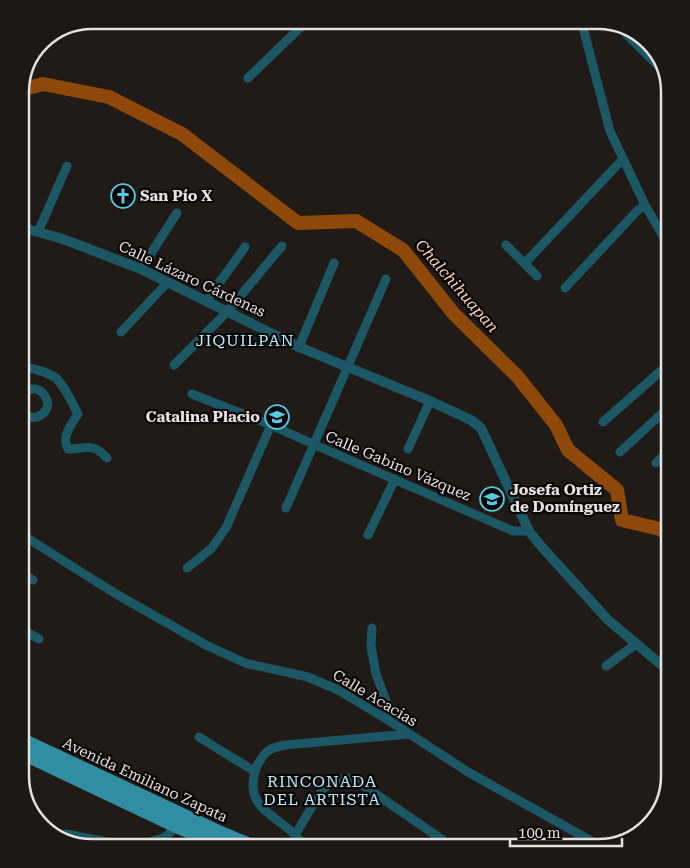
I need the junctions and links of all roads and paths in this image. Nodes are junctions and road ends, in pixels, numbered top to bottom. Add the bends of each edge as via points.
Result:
1 (299, 29) edge
2 (583, 29) edge
3 (248, 78) dead end
4 (623, 159) junction
5 (67, 166) dead end
6 (645, 205) junction
7 (177, 214) dead end
8 (29, 230) edge
9 (38, 232) junction
10 (661, 233) edge
11 (506, 245) dead end
12 (282, 246) dead end
13 (245, 247) dead end
14 (334, 263) dead end
15 (525, 264) junction
16 (141, 269) junction
17 (537, 276) dead end
18 (386, 279) dead end
19 (168, 282) junction
20 (565, 288) dead end
21 (206, 301) junction
22 (228, 312) junction
23 (121, 332) dead end
24 (299, 346) junction
25 (174, 365) dead end
26 (347, 366) junction
27 (29, 368) edge
28 (661, 371) edge
29 (29, 390) edge
30 (192, 394) dead end
31 (430, 401) junction
32 (661, 414) edge
33 (29, 417) edge
34 (604, 422) dead end
35 (271, 425) junction
36 (313, 444) junction
37 (408, 449) dead end
38 (620, 452) dead end
39 (108, 458) dead end
40 (661, 458) edge
41 (656, 463) dead end
42 (395, 479) junction
43 (286, 508) dead end
44 (529, 531) junction
45 (368, 535) dead end
46 (29, 539) edge
47 (187, 568) dead end
48 (29, 578) edge
49 (33, 580) dead end
50 (372, 628) dead end
51 (29, 633) edge
52 (39, 638) dead end
53 (636, 644) junction
54 (661, 665) edge
55 (606, 666) dead end
56 (388, 720) junction
57 (409, 734) junction
58 (199, 737) dead end
59 (29, 747) edge
60 (29, 753) edge
61 (35, 753) junction
62 (254, 771) junction
63 (179, 820) junction
64 (70, 835) edge
65 (295, 835) junction
66 (92, 839) edge
67 (160, 839) edge
68 (202, 839) edge
69 (235, 839) edge
70 (298, 839) edge
71 (442, 839) edge
72 (588, 839) edge

1 - 3 street
2 - 4 street via 610,131
4 - 6 street
4 - 15 street
5 - 9 street
6 - 10 street
6 - 20 street
7 - 16 street
8 - 9 street, Calle Lázaro Cárdenas
9 - 16 street, Calle Lázaro Cárdenas
11 - 15 street
12 - 22 street
13 - 21 street
14 - 24 street
15 - 17 street
16 - 19 street, Calle Lázaro Cárdenas
18 - 26 street
19 - 21 street, Calle Lázaro Cárdenas
19 - 23 street
21 - 22 street, Calle Lázaro Cárdenas
22 - 24 street, Calle Lázaro Cárdenas
22 - 25 street
24 - 26 street, Calle Lázaro Cárdenas
26 - 31 street, Calle Lázaro Cárdenas
26 - 36 street
27 - 39 street via 57,379 78,414 66,436 68,449 92,447
28 - 34 street
29 - 33 street via 36,389 44,394 48,403 45,412 38,417
30 - 35 street, Calle Gabino Vázquez
31 - 37 street
31 - 44 street, Calle Lázaro Cárdenas via 471,420 480,428
32 - 38 street
35 - 36 street, Calle Gabino Vázquez
35 - 47 street via 226,528 211,549
36 - 42 street, Calle Gabino Vázquez
36 - 43 street
40 - 41 street
42 - 44 street, Calle Gabino Vázquez via 513,531
42 - 45 street
44 - 53 street, Calle Lázaro Cárdenas via 608,620
46 - 56 street, Calle Acacias via 116,594 206,645 245,663 308,677 338,690
48 - 49 street
50 - 56 street via 371,646
51 - 52 street
53 - 54 street, Calle Lázaro Cárdenas
53 - 55 street
56 - 57 street, Calle Acacias
57 - 62 street via 272,747
57 - 72 street, Calle Acacias via 468,772
58 - 62 street
59 - 61 main road, Avenida Emiliano Zapata
60 - 61 main road, Avenida Emiliano Zapata
61 - 63 main road, Avenida Emiliano Zapata
62 - 65 street via 253,794 259,805
63 - 67 street via 169,834
63 - 68 main road, Avenida Emiliano Zapata
63 - 69 main road, Avenida Emiliano Zapata
64 - 66 street
65 - 70 street
65 - 71 street via 322,790 335,780 349,778

